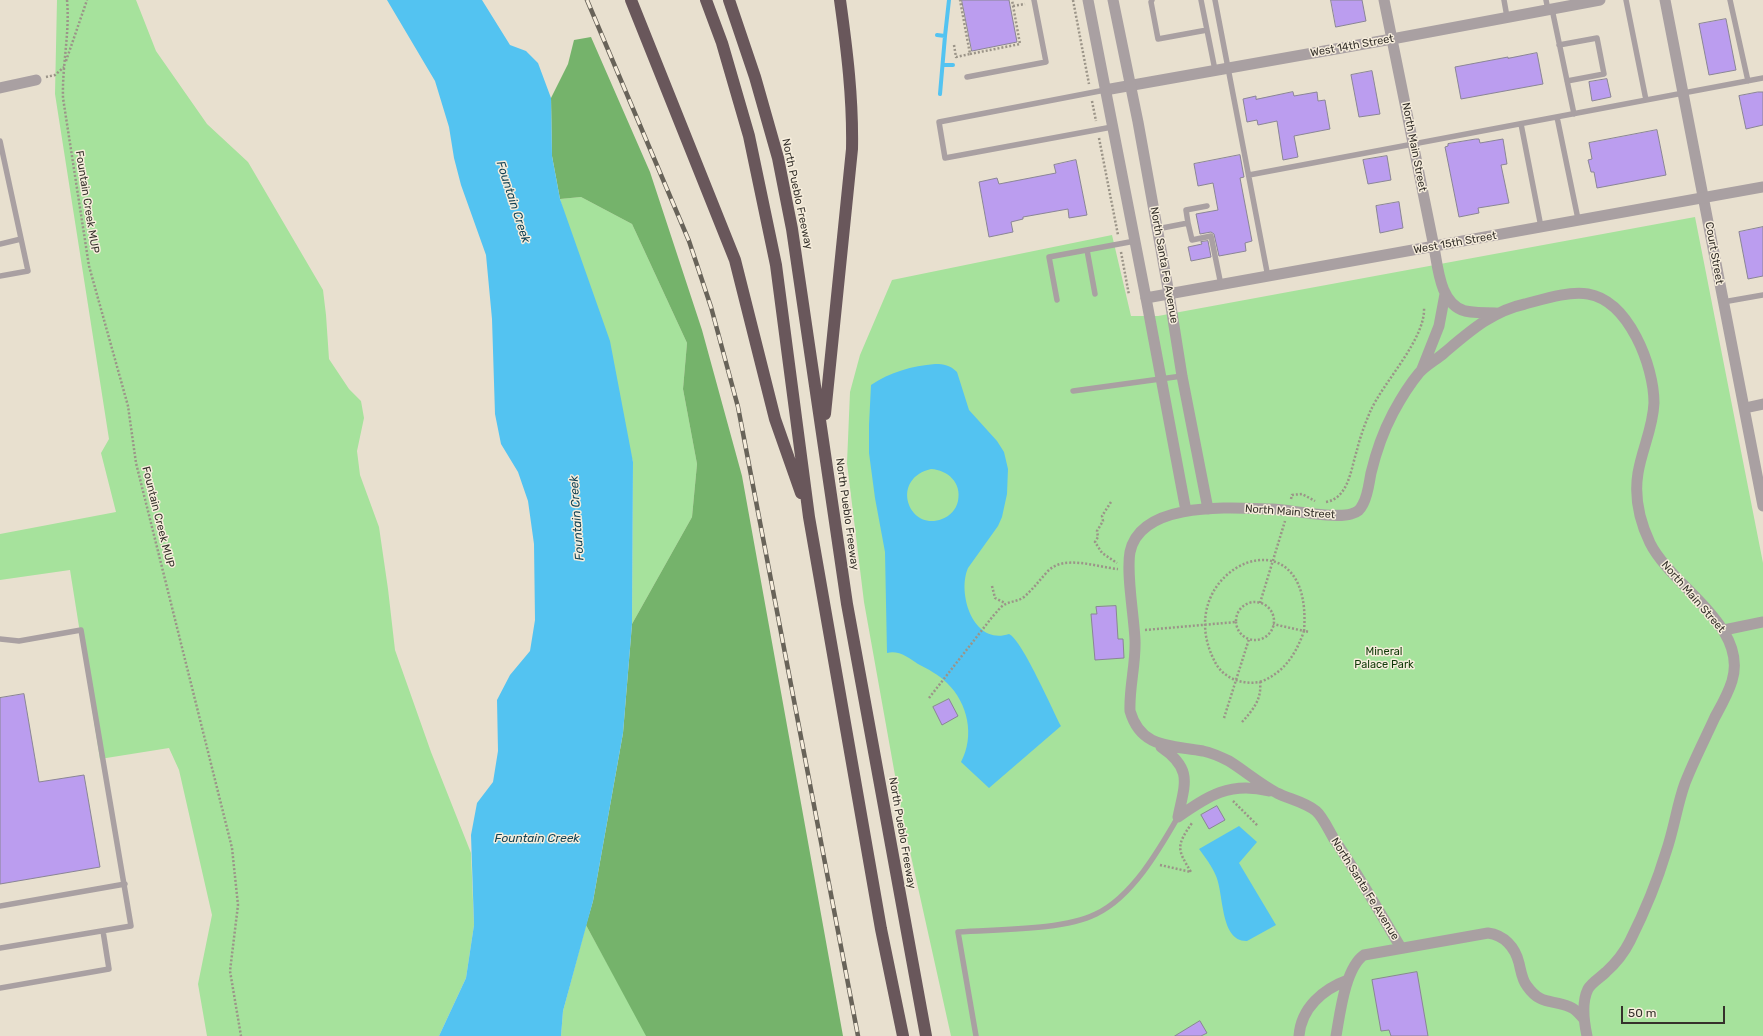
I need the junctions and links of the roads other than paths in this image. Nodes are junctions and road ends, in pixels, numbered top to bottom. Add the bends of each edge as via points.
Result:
1 (631, 0) edge
2 (706, 0) edge
3 (840, 0) edge
4 (1034, 0) edge
5 (1088, 0) edge
6 (1113, 0) edge
7 (1152, 0) edge
8 (1201, 0) edge
9 (1215, 0) edge
10 (1384, 0) edge
11 (1504, 0) edge
12 (1600, 0) edge
13 (1626, 0) edge
14 (1665, 0) edge
15 (1730, 0) edge
16 (730, 4) edge
17 (1549, 6) edge
18 (1507, 17) junction
19 (1206, 30) junction
20 (1392, 39) junction
21 (1559, 45) junction
22 (1228, 68) junction
23 (1215, 70) junction
24 (967, 77) dead end
25 (1763, 78) edge
26 (36, 80) road end
27 (1567, 81) junction
28 (1748, 81) junction
29 (1130, 85) junction
30 (0, 88) edge
31 (1105, 90) junction
32 (1683, 93) junction
33 (1646, 100) junction
34 (1574, 114) junction
35 (1557, 117) junction
36 (1520, 124) junction
37 (1112, 127) junction
38 (0, 141) edge
39 (1413, 145) junction
40 (1248, 175) junction
41 (1763, 187) edge
42 (1704, 199) junction
43 (1207, 206) dead end
44 (1578, 219) junction
45 (1188, 223) junction
46 (1541, 227) junction
47 (1157, 229) junction
48 (21, 239) junction
49 (1135, 241) junction
50 (0, 244) edge
51 (1434, 247) junction
52 (1087, 250) junction
53 (0, 276) edge
54 (1268, 276) junction
55 (1221, 285) junction
56 (1095, 294) dead end
57 (1169, 294) junction
58 (1445, 294) junction
59 (1763, 295) edge
60 (1146, 298) junction
61 (1057, 300) dead end
62 (1723, 302) junction
63 (1496, 313) junction
64 (1422, 370) junction
65 (1182, 376) junction
66 (1162, 378) junction
67 (1073, 391) dead end
68 (1763, 404) edge
69 (1745, 408) junction
70 (824, 438) junction
71 (1763, 502) edge
72 (1208, 509) junction
73 (1186, 511) junction
74 (810, 517) junction
75 (1763, 622) edge
76 (1724, 630) junction
77 (0, 639) edge
78 (1155, 743) junction
79 (1276, 792) junction
80 (1178, 817) junction
81 (125, 884) junction
82 (0, 906) edge
83 (102, 931) junction
84 (0, 948) edge
85 (1401, 948) junction
86 (1348, 980) junction
87 (0, 988) edge
88 (1584, 1019) junction
89 (903, 1036) edge
90 (926, 1036) edge
91 (976, 1036) edge
92 (1299, 1036) edge
93 (1336, 1036) edge
94 (1587, 1036) edge

1 - 74 highway via 735,260 775,420
2 - 74 highway via 735,85 765,209 776,265
3 - 70 highway via 849,65 852,149
4 - 24 lane via 1046,62
5 - 31 street
6 - 29 street, North Santa Fe Avenue
7 - 19 lane via 1158,39
8 - 19 lane
9 - 22 lane
10 - 20 street, North Main Street
11 - 18 lane
12 - 17 street, West 14th Street
13 - 33 lane
14 - 32 street, Court Street
15 - 28 lane
16 - 70 highway, North Pueblo Freeway via 755,77 778,158 792,229
17 - 18 street, West 14th Street
17 - 21 lane
18 - 20 street, West 14th Street
19 - 23 lane
20 - 22 street, West 14th Street
20 - 39 street, North Main Street
21 - 27 lane
21 - 27 lane via 1597,38 1604,74
22 - 23 street, West 14th Street
22 - 40 lane
23 - 29 street, West 14th Street
25 - 28 lane
26 - 30 street
27 - 34 lane
28 - 32 lane
29 - 31 street, West 14th Street
29 - 47 street, North Santa Fe Avenue
31 - 37 street
31 - 37 lane via 939,122 945,158
32 - 33 lane
32 - 42 street, Court Street
33 - 34 lane
34 - 35 lane
35 - 36 lane
35 - 44 lane
36 - 39 lane
36 - 46 lane
37 - 49 street
38 - 48 lane
39 - 40 lane
39 - 51 street, North Main Street
40 - 54 lane
41 - 42 street, West 15th Street
42 - 44 street, West 15th Street
42 - 62 street, Court Street
43 - 45 lane via 1186,210
44 - 46 street, West 15th Street
45 - 47 lane
45 - 55 lane via 1192,240 1211,236
46 - 51 street, West 15th Street
47 - 57 street, North Santa Fe Avenue
48 - 50 lane
48 - 53 lane via 28,271
49 - 52 lane
49 - 60 street
51 - 54 street, West 15th Street
51 - 58 street, North Main Street
52 - 56 lane
52 - 61 lane via 1049,257
54 - 55 street, West 15th Street
55 - 57 street, West 15th Street
57 - 60 street, West 15th Street
57 - 65 street, North Santa Fe Avenue
58 - 63 street, North Main Street via 1450,302 1465,311
58 - 64 street, North Main Street via 1439,326
59 - 62 lane
60 - 66 street
62 - 69 street, Court Street
63 - 64 street, North Main Street via 1481,322
63 - 76 street, North Main Street via 1522,304 1580,294 1600,297 1624,317 1648,363 1653,389 1652,418 1636,488 1642,522 1657,556
64 - 72 street, North Main Street via 1397,406 1384,432 1365,500 1360,509 1347,515 1288,510
65 - 66 lane
65 - 72 street, North Santa Fe Avenue
66 - 67 lane
66 - 73 street
68 - 69 street
69 - 71 street, Court Street
70 - 90 highway, North Pueblo Freeway via 847,604
72 - 73 street, North Santa Fe Avenue
73 - 78 street, North Santa Fe Avenue via 1168,515 1141,529 1134,540 1129,559 1135,663 1131,682 1130,711 1137,728
74 - 89 highway via 881,930
75 - 76 street
76 - 88 street, North Main Street via 1734,663 1732,682 1685,783 1667,851 1637,926 1622,954 1589,987
77 - 81 lane via 19,641 81,630
78 - 79 street, North Santa Fe Avenue via 1205,751 1219,756
78 - 80 street, North Santa Fe Avenue via 1175,757 1184,771 1184,787
79 - 80 street, North Santa Fe Avenue via 1256,787 1225,790 1213,794
79 - 85 street, North Santa Fe Avenue via 1316,811 1352,864
80 - 91 lane via 1159,850 1133,884 1117,900 1097,914 1075,922 958,932
81 - 82 lane
81 - 83 lane via 131,926
83 - 84 lane
83 - 87 lane via 109,969
85 - 86 street, North Santa Fe Avenue via 1359,958
85 - 88 street via 1488,933 1497,934 1515,953 1526,985 1532,992 1549,1002 1571,1007
86 - 92 street via 1336,984 1318,998 1304,1016
86 - 93 street, North Santa Fe Avenue
88 - 94 street, North Main Street

